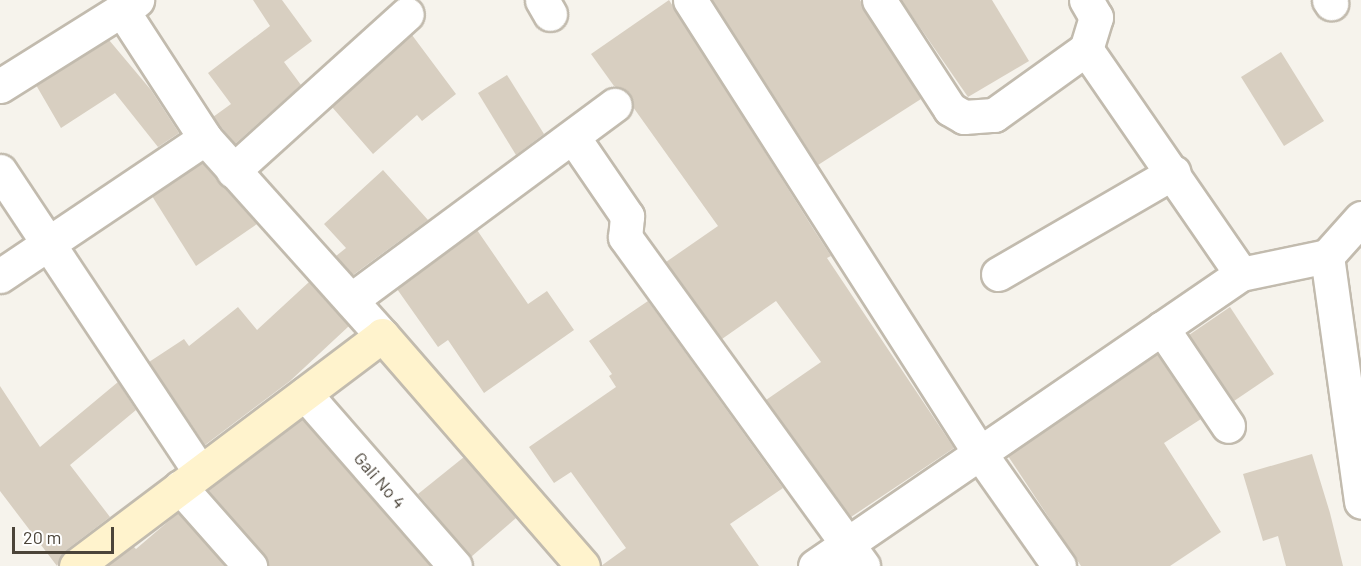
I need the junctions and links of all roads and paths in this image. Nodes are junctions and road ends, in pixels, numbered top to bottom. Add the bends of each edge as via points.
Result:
1 (690, 0) edge
2 (879, 0) edge
3 (1086, 0) edge
4 (112, 9) edge
5 (407, 14) dead end
6 (1086, 49) junction
7 (0, 86) edge
8 (615, 105) dead end
9 (573, 137) junction
10 (205, 138) junction
11 (0, 171) edge
12 (233, 171) junction
13 (1174, 172) junction
14 (1361, 218) edge
15 (48, 246) junction
16 (1327, 256) junction
17 (1241, 273) junction
18 (998, 274) dead end
19 (0, 276) edge
20 (351, 300) junction
21 (1162, 328) junction
22 (382, 335) junction
23 (305, 394) junction
24 (1228, 426) dead end
25 (979, 452) junction
26 (190, 479) junction
27 (1361, 502) edge
28 (856, 555) edge
29 (76, 566) edge
30 (250, 566) edge
31 (455, 566) edge
32 (583, 566) edge
33 (815, 566) edge
34 (1059, 566) edge

1 - 25 street
2 - 6 street via 950,109 964,117 994,115
3 - 6 street via 1096,17
4 - 7 street
4 - 10 street
5 - 12 street
6 - 13 street
8 - 9 street
9 - 20 street
9 - 28 street via 627,216 625,237
10 - 12 street
10 - 15 street
11 - 15 street
12 - 20 street
13 - 17 street
13 - 18 street
14 - 16 street
15 - 19 street
15 - 26 street
16 - 17 street
16 - 27 street
17 - 21 street
20 - 22 street
21 - 24 street
21 - 25 street
22 - 23 street
22 - 32 street
23 - 26 street
23 - 31 street, Gali No 4
25 - 28 street
25 - 34 street
26 - 29 street
26 - 30 street
28 - 33 street

